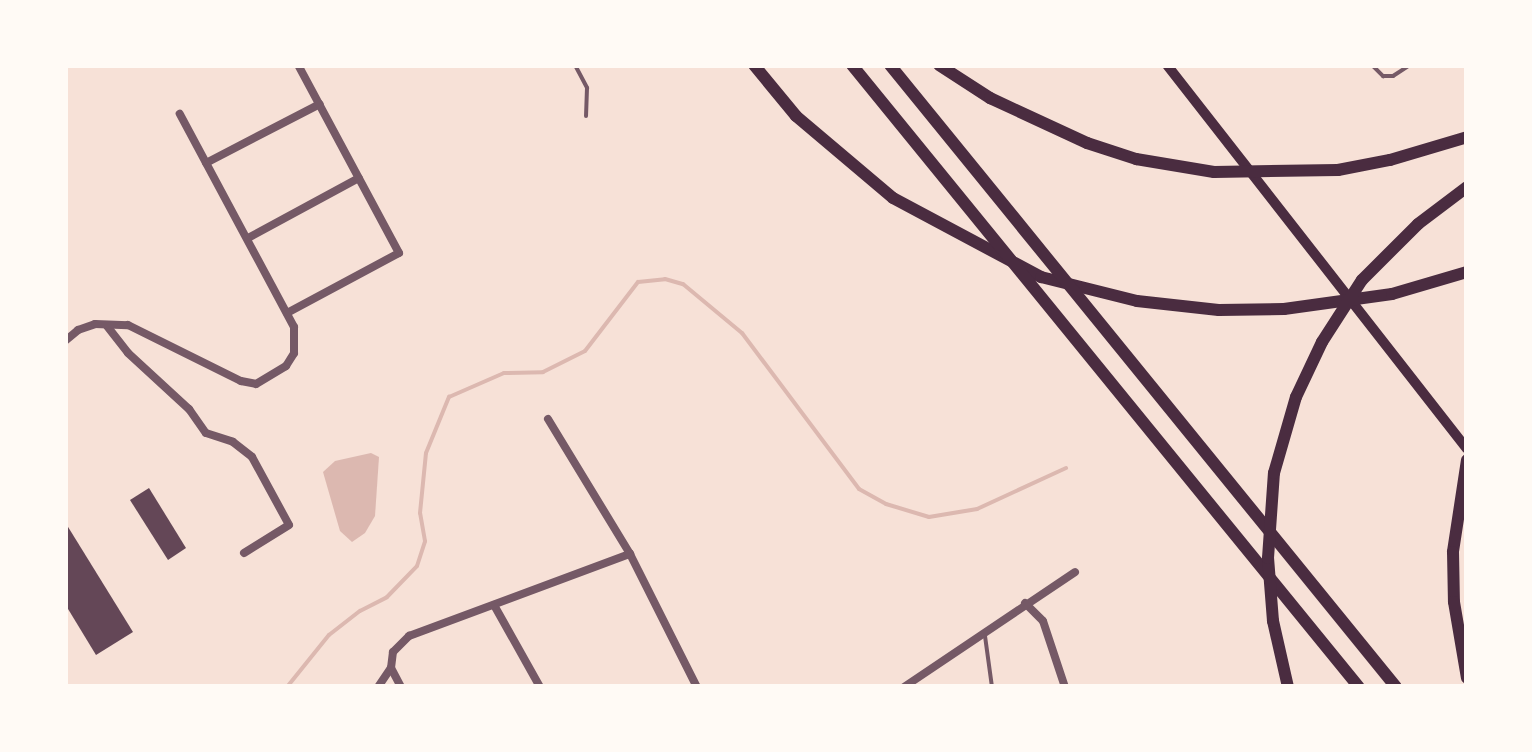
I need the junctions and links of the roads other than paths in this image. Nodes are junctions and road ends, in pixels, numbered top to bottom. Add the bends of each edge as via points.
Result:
1 (298, 65) edge
2 (575, 65) edge
3 (754, 65) edge
4 (852, 65) edge
5 (890, 65) edge
6 (940, 65) edge
7 (1167, 65) edge
8 (1372, 65) edge
9 (1410, 65) edge
10 (320, 104) junction
11 (180, 114) dead end
12 (586, 116) dead end
13 (1467, 137) edge
14 (206, 163) junction
15 (359, 178) junction
16 (1467, 186) edge
17 (248, 238) junction
18 (1465, 273) edge
19 (287, 313) junction
20 (106, 325) junction
21 (65, 341) edge
22 (548, 420) dead end
23 (1467, 449) edge
24 (1467, 460) edge
25 (244, 552) dead end
26 (630, 554) junction
27 (1075, 572) dead end
28 (1024, 603) junction
29 (494, 605) junction
30 (983, 632) junction
31 (390, 668) junction
32 (1467, 678) edge
33 (378, 687) edge
34 (401, 687) edge
35 (540, 687) edge
36 (697, 687) edge
37 (904, 687) edge
38 (992, 687) edge
39 (1065, 687) edge
40 (1288, 687) edge
41 (1359, 687) edge
42 (1396, 687) edge

1 - 10 street
2 - 12 lane via 588,88
3 - 18 highway via 796,116 893,198 1041,278 1137,301 1284,310 1392,294
4 - 41 highway
5 - 42 highway
6 - 13 highway via 1035,122 1087,144 1214,172 1317,172
7 - 23 main road
8 - 9 lane via 1394,76
10 - 14 street
10 - 15 street
11 - 14 street
14 - 17 street
15 - 17 street
15 - 19 street via 399,254
16 - 40 highway via 1400,241 1352,293 1307,370 1274,473 1268,558
17 - 19 street
19 - 20 street via 294,353 286,366 256,384 128,326
20 - 21 street via 78,330
20 - 25 street via 206,433 252,457 289,525
22 - 26 street
24 - 32 highway via 1458,500 1454,602
26 - 29 street
26 - 36 street
27 - 28 street
28 - 30 street
28 - 39 street via 1044,622
29 - 31 street via 409,636 393,652
29 - 35 street
30 - 37 street
30 - 38 lane
31 - 33 street
31 - 34 street

